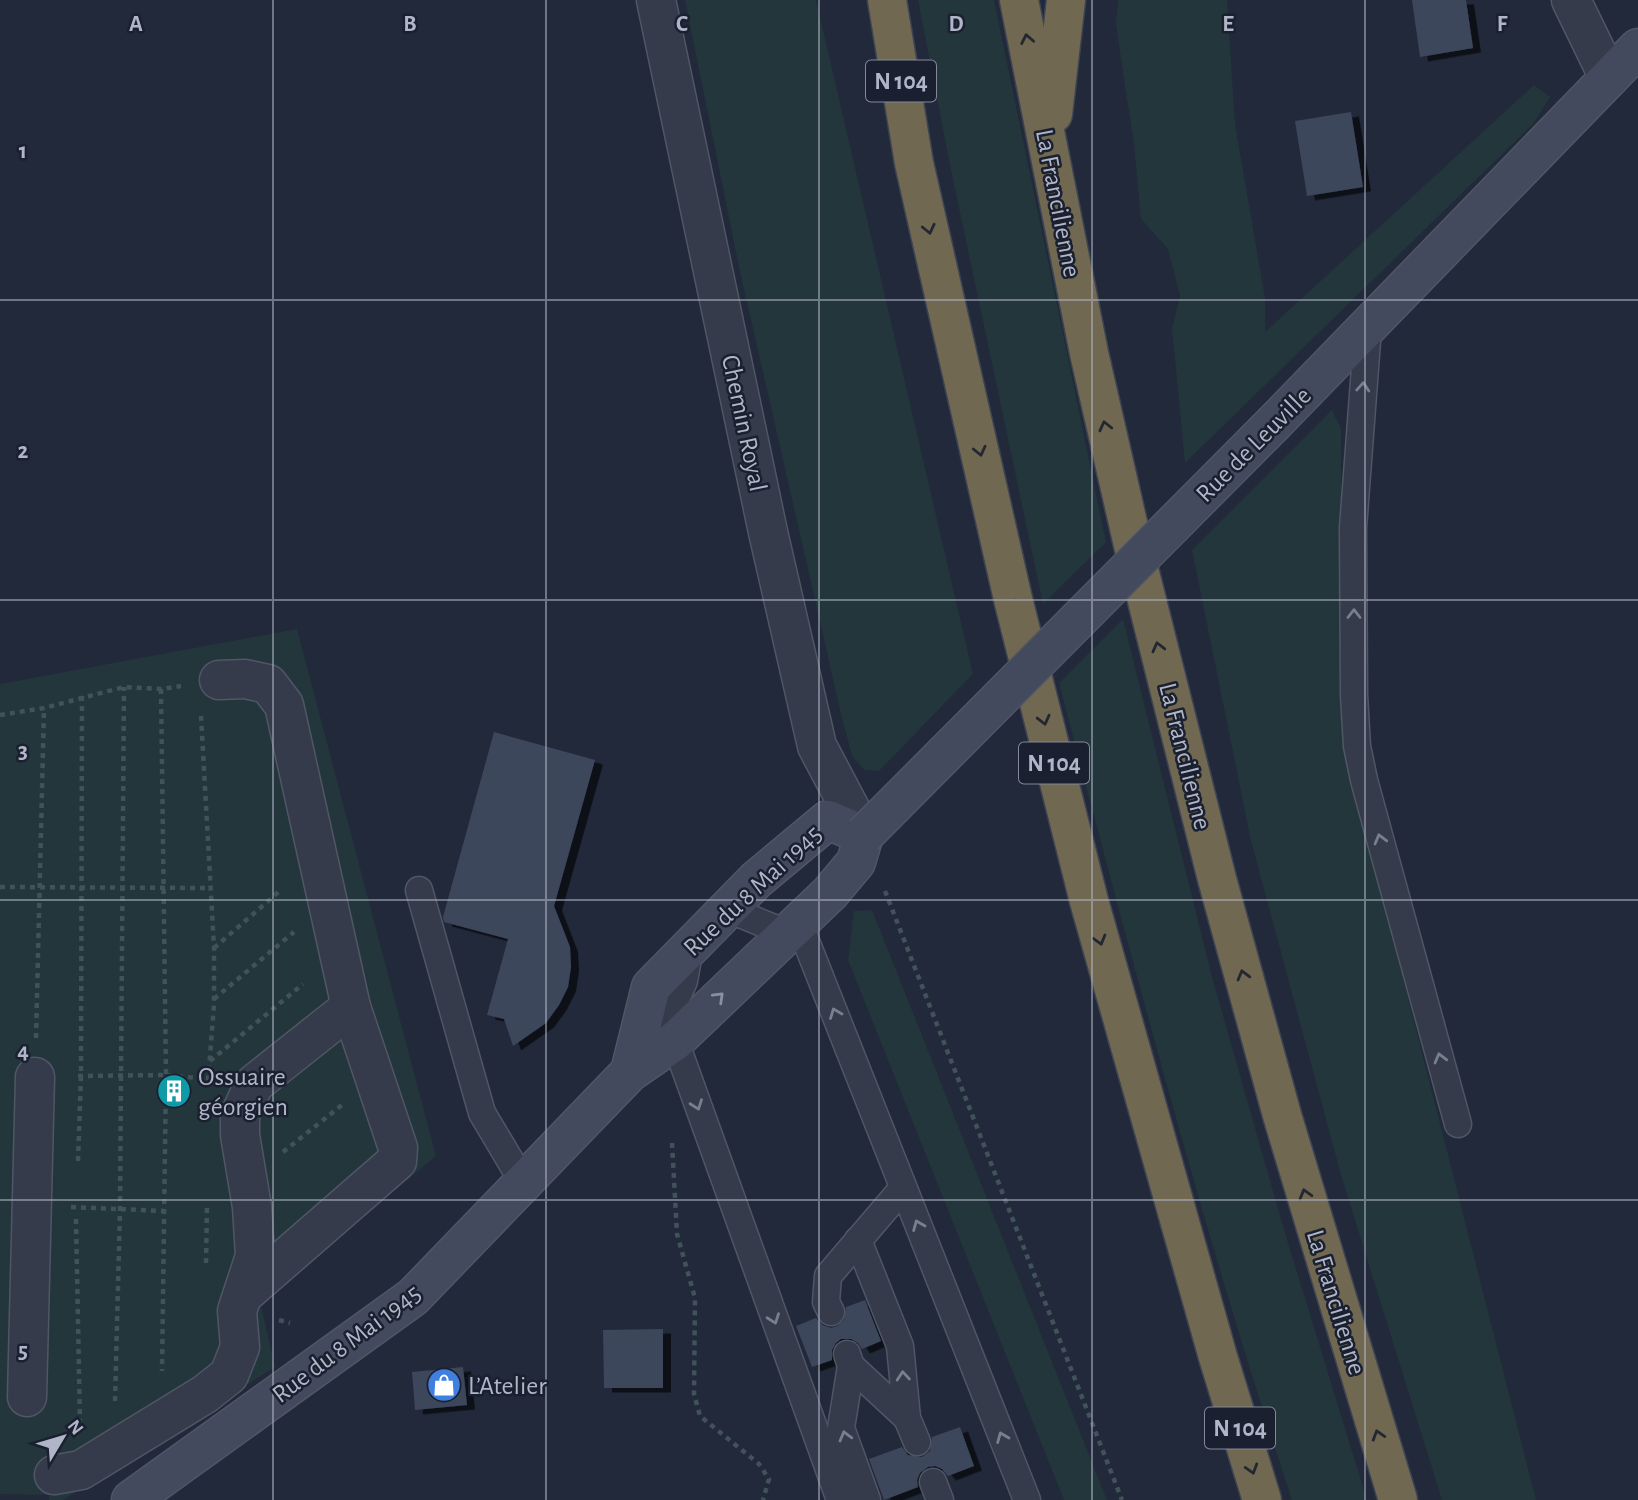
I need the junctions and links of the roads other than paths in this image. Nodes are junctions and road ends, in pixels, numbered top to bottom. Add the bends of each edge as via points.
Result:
1 (656, 0) edge
2 (862, 0) edge
3 (887, 0) edge
4 (1019, 0) edge
5 (1066, 0) edge
6 (1572, 0) edge
7 (1638, 48) edge
8 (1609, 78) junction
9 (1049, 155) junction
10 (914, 163) junction
11 (1368, 328) junction
12 (209, 681) road end
13 (864, 835) junction
14 (419, 890) dead end
15 (728, 909) junction
16 (786, 933) junction
17 (690, 945) junction
18 (351, 1007) junction
19 (675, 1041) junction
20 (630, 1072) junction
21 (34, 1077) road end
22 (1458, 1124) dead end
23 (523, 1182) junction
24 (903, 1188) junction
25 (858, 1240) junction
26 (243, 1295) junction
27 (831, 1312) dead end
28 (27, 1398) dead end
29 (907, 1418) junction
30 (917, 1442) dead end
31 (54, 1475) dead end
32 (131, 1500) edge
33 (840, 1500) edge
34 (867, 1500) edge
35 (1027, 1500) edge
36 (1262, 1500) edge
37 (1398, 1500) edge

1 - 13 street, Chemin Royal via 817,746
2 - 10 highway via 878,65
3 - 10 highway, N 104
9 -> 4 highway, La Francilienne
5 - 9 highway
6 - 8 street
7 - 8 street, Rue de Leuville
8 - 11 street, Rue de Leuville
37 -> 9 highway, La Francilienne via 1282,1115 1217,879 1127,519
10 -> 36 highway, N 104 via 1013,599 1089,901
11 - 13 street, Rue de Leuville, bridge
22 -> 11 lane via 1357,746 1353,528
12 - 18 street via 245,679 268,684 284,705
13 - 15 street, Rue du 8 Mai 1945 via 828,820
13 - 16 street, Rue du 8 Mai 1945 via 856,862
14 - 23 lane via 482,1113
15 - 16 lane
15 - 17 street, Rue du 8 Mai 1945
19 -> 16 street, Rue du 8 Mai 1945
24 -> 16 lane via 804,936
17 - 19 lane via 684,981 668,1017
17 - 20 street, Rue du 8 Mai 1945 via 651,987
18 - 26 street via 254,1084 240,1115 255,1256
18 - 26 street via 398,1148 397,1161
19 - 20 street, Rue du 8 Mai 1945
19 -> 33 lane
20 - 23 street, Rue du 8 Mai 1945
21 - 28 street
23 - 32 street, Rue du 8 Mai 1945 via 412,1297
24 - 25 lane
35 -> 24 lane
25 - 27 lane via 828,1276 826,1302
29 -> 25 lane via 900,1346
26 - 31 street via 237,1311 240,1347 229,1376 81,1470
29 - 30 lane
34 -> 29 lane via 841,1428 849,1360

